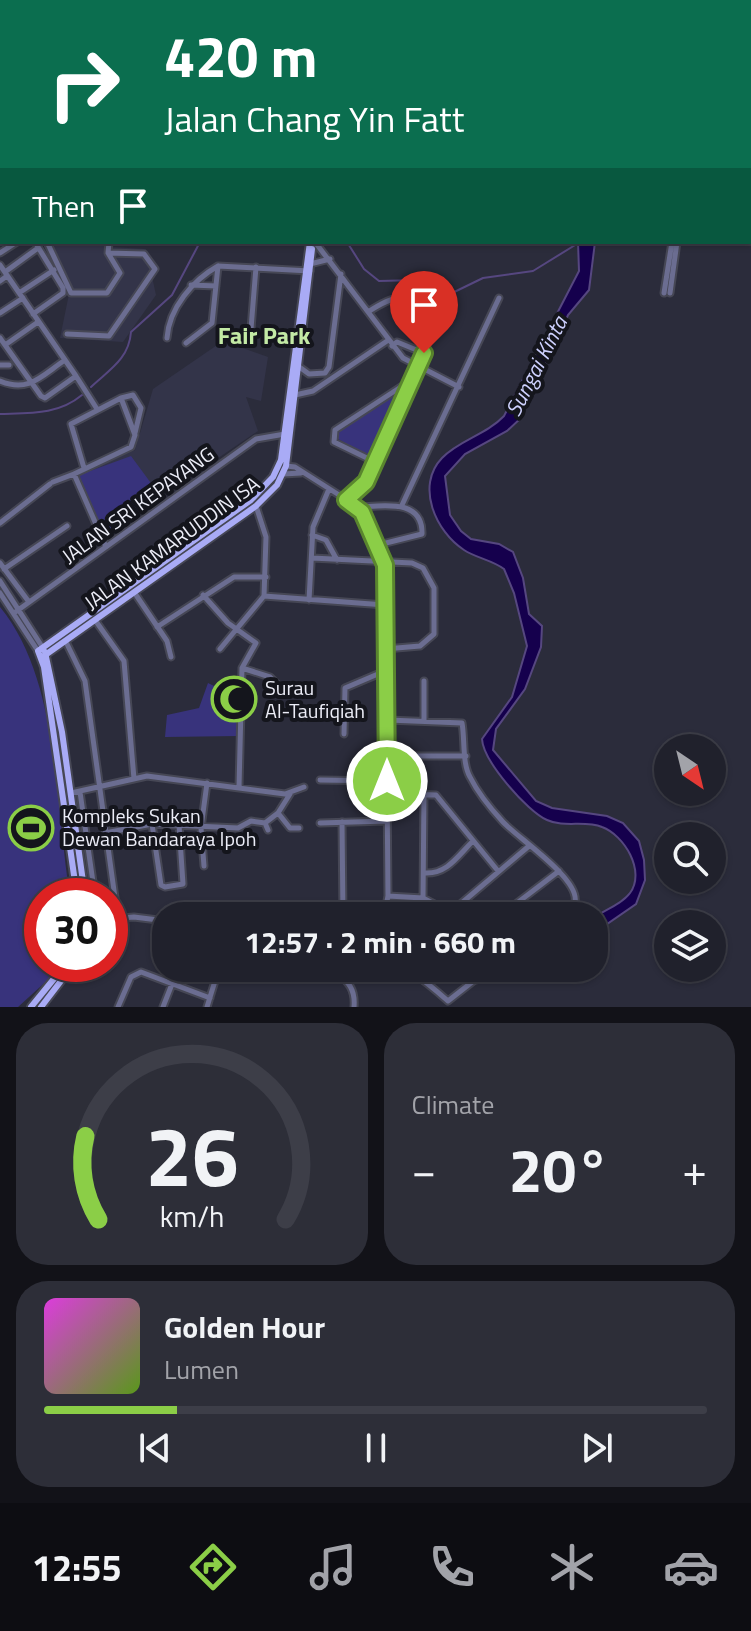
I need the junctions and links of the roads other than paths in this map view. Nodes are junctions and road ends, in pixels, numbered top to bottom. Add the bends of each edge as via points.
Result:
1 (48, 244) edge
2 (109, 244) edge
3 (313, 244) edge
4 (315, 244) edge
5 (674, 244) edge
6 (36, 245) edge
7 (108, 253) junction
8 (331, 259) junction
9 (0, 265) edge
10 (218, 266) junction
11 (256, 267) junction
12 (308, 269) junction
13 (54, 270) junction
14 (341, 272) junction
15 (6, 274) junction
16 (0, 281) edge
17 (190, 285) junction
18 (216, 286) junction
19 (667, 293) dead end
20 (21, 296) junction
21 (499, 298) dead end
22 (368, 312) junction
23 (0, 313) edge
24 (33, 314) junction
25 (38, 322) junction
26 (67, 334) dead end
27 (0, 338) edge
28 (167, 338) dead end
29 (250, 341) dead end
30 (186, 343) dead end
31 (390, 344) junction
32 (5, 345) junction
33 (424, 353) junction
34 (65, 360) junction
35 (0, 365) edge
36 (9, 365) dead end
37 (298, 366) junction
38 (417, 367) junction
39 (76, 376) junction
40 (411, 380) junction
41 (0, 381) edge
42 (31, 383) junction
43 (459, 387) junction
44 (295, 395) junction
45 (121, 398) junction
46 (97, 409) junction
47 (288, 434) junction
48 (135, 435) junction
49 (375, 462) junction
50 (286, 466) junction
51 (84, 468) junction
52 (302, 473) junction
53 (74, 474) junction
54 (283, 474) junction
55 (273, 477) junction
56 (329, 489) junction
57 (261, 491) junction
58 (346, 500) junction
59 (402, 505) junction
60 (256, 506) junction
61 (358, 507) junction
62 (0, 523) edge
63 (67, 526) dead end
64 (312, 535) junction
65 (378, 545) junction
66 (106, 547) junction
67 (312, 558) junction
68 (337, 560) junction
69 (0, 563) edge
70 (385, 565) junction
71 (4, 569) junction
72 (266, 577) junction
73 (0, 581) edge
74 (134, 592) junction
75 (0, 593) edge
76 (203, 595) junction
77 (264, 596) junction
78 (309, 600) junction
79 (29, 602) junction
80 (385, 605) junction
81 (17, 610) junction
82 (95, 620) junction
83 (157, 627) junction
84 (236, 629) junction
85 (69, 639) junction
86 (220, 649) dead end
87 (385, 649) junction
88 (42, 653) junction
89 (171, 657) dead end
90 (242, 668) junction
91 (385, 671) junction
92 (424, 681) dead end
93 (53, 682) junction
94 (297, 694) dead end
95 (388, 720) junction
96 (424, 721) junction
97 (62, 732) junction
98 (344, 734) dead end
99 (56, 750) junction
100 (387, 756) junction
101 (466, 756) junction
102 (60, 773) junction
103 (134, 779) junction
104 (320, 780) dead end
105 (387, 781) junction
106 (207, 783) junction
107 (239, 787) junction
108 (304, 787) dead end
109 (99, 788) junction
110 (80, 792) junction
111 (71, 793) junction
112 (290, 793) junction
113 (387, 793) junction
114 (424, 794) junction
115 (66, 812) junction
116 (278, 813) junction
117 (386, 821) junction
118 (342, 822) junction
119 (265, 823) junction
120 (320, 823) dead end
121 (152, 824) junction
122 (179, 825) junction
123 (201, 828) junction
124 (299, 828) dead end
125 (268, 830) dead end
126 (105, 833) junction
127 (472, 842) junction
128 (529, 846) junction
129 (204, 866) dead end
130 (498, 871) junction
131 (559, 871) junction
132 (425, 873) junction
133 (75, 878) edge
134 (83, 878) edge
135 (92, 878) edge
136 (112, 878) edge
137 (388, 896) junction
138 (423, 898) junction
139 (343, 902) edge
140 (387, 902) edge
141 (431, 902) edge
142 (466, 902) edge
143 (518, 902) edge
144 (575, 902) edge
145 (128, 918) edge
146 (152, 919) edge
147 (51, 982) edge
148 (60, 982) edge
149 (215, 982) edge
150 (346, 982) edge
151 (429, 982) edge
152 (473, 982) edge
153 (172, 984) junction
154 (210, 998) junction
155 (31, 1007) edge
156 (41, 1007) edge
157 (118, 1007) edge
158 (163, 1007) edge
159 (207, 1007) edge
160 (354, 1007) edge

1 - 7 street via 71,293 107,293 120,273
2 - 7 street
3 - 12 main road, JALAN KAMARUDDIN ISA
4 - 8 street
5 - 19 street
6 - 13 street
6 - 15 street
7 - 26 street via 144,254 155,269 109,336
8 - 12 street
8 - 14 street
9 - 15 street
10 - 11 street
10 - 17 street
10 - 18 street
11 - 12 street
11 - 29 street
12 - 37 main road, JALAN KAMARUDDIN ISA
12 - 47 main road, JALAN KAMARUDDIN ISA
13 - 20 street
13 - 24 street via 63,293
14 - 22 street
14 - 37 street via 329,367 317,375
15 - 16 street
15 - 20 street
17 - 18 street
17 - 28 street
18 - 30 street via 212,323
20 - 23 street
20 - 24 street
21 - 43 street
22 - 31 street
22 - 33 street via 401,296 441,313
24 - 25 street
25 - 32 street
25 - 34 street
27 - 32 street
31 - 33 street
31 - 38 street
31 - 44 street via 313,391
32 - 42 street
33 - 38 street
34 - 39 street
34 - 42 street
35 - 36 street
37 - 44 main road, JALAN KAMARUDDIN ISA
38 - 40 street
38 - 43 street
39 - 42 street via 45,398
39 - 46 street
40 - 49 street
40 - 49 street via 335,430 334,442
41 - 42 street via 15,388
43 - 59 street
44 - 47 main road, JALAN KAMARUDDIN ISA
45 - 46 street
45 - 48 street
45 - 48 street via 133,395 141,408
46 - 51 street via 71,424
47 - 50 main road, JALAN KAMARUDDIN ISA
47 - 55 main road, JALAN KAMARUDDIN ISA
47 - 66 street, JALAN SRI KEPAYANG via 256,439
48 - 51 street via 131,447
49 - 58 street via 366,482
50 - 52 street
50 - 54 main road, JALAN KAMARUDDIN ISA
50 - 55 main road
51 - 53 street
52 - 54 street
52 - 56 street
53 - 62 street via 51,483
53 - 66 street
54 - 60 main road, JALAN KAMARUDDIN ISA
55 - 57 main road, JALAN KAMARUDDIN ISA
56 - 58 street
56 - 64 street
57 - 60 main road
57 - 88 main road, JALAN KAMARUDDIN ISA
58 - 61 street
59 - 61 street
59 - 65 street via 412,510 422,534
60 - 72 street via 266,537
60 - 74 main road, JALAN KAMARUDDIN ISA
61 - 65 street
63 - 71 street
64 - 67 street
64 - 68 street via 326,540
65 - 70 street
66 - 79 street, JALAN SRI KEPAYANG
67 - 68 street
67 - 78 street
68 - 70 street
69 - 71 street
70 - 80 street
70 - 87 street via 412,563 423,568 434,588 434,634 429,642
71 - 79 street
72 - 76 street via 234,577
72 - 77 street
73 - 81 street
74 - 82 main road, JALAN KAMARUDDIN ISA
74 - 83 street
75 - 81 street
76 - 83 street
76 - 84 street
77 - 78 street
77 - 84 street
78 - 80 street
79 - 81 street, JALAN SRI KEPAYANG
80 - 87 street
81 - 88 street
82 - 85 main road, JALAN KAMARUDDIN ISA
82 - 103 street via 124,661
83 - 89 street
84 - 86 street
84 - 90 street via 256,643
85 - 88 main road, JALAN KAMARUDDIN ISA
85 - 93 main road via 53,658
85 - 109 street via 84,674
87 - 91 street
88 - 93 main road
88 - 99 main road
90 - 94 street
90 - 107 street
91 - 95 street
91 - 98 street via 345,688
92 - 96 street
93 - 97 main road
95 - 96 street
95 - 100 street
96 - 101 street via 463,724
97 - 99 main road
97 - 111 main road
99 - 102 main road
100 - 101 street
100 - 105 street
101 - 128 street via 474,784
102 - 111 main road
102 - 115 main road
103 - 106 street
103 - 109 street
104 - 105 street
105 - 113 street
106 - 107 street
106 - 123 street
107 - 112 street
108 - 112 street
109 - 110 street
109 - 126 street
110 - 111 street
110 - 135 street
111 - 115 main road
111 - 134 main road
112 - 116 street
113 - 114 street
113 - 117 street
114 - 127 street via 436,795
114 - 132 street
115 - 133 main road
116 - 119 street
116 - 124 street via 290,828
117 - 118 street
117 - 137 street
118 - 120 street
118 - 139 street
119 - 123 street
119 - 125 street
121 - 122 street
121 - 122 street via 165,887 183,884
121 - 126 street
122 - 123 street
123 - 129 street
126 - 136 street
127 - 130 street
127 - 132 street via 445,870
128 - 130 street
128 - 131 street
130 - 142 street
131 - 143 street
131 - 144 street via 575,892
132 - 138 street
137 - 138 street
137 - 140 street
138 - 141 street
145 - 146 street
147 - 155 main road
148 - 156 main road
149 - 154 street
150 - 160 street
151 - 152 street via 448,1001
153 - 154 street
153 - 157 street via 141,972 131,977
153 - 158 street
154 - 159 street

